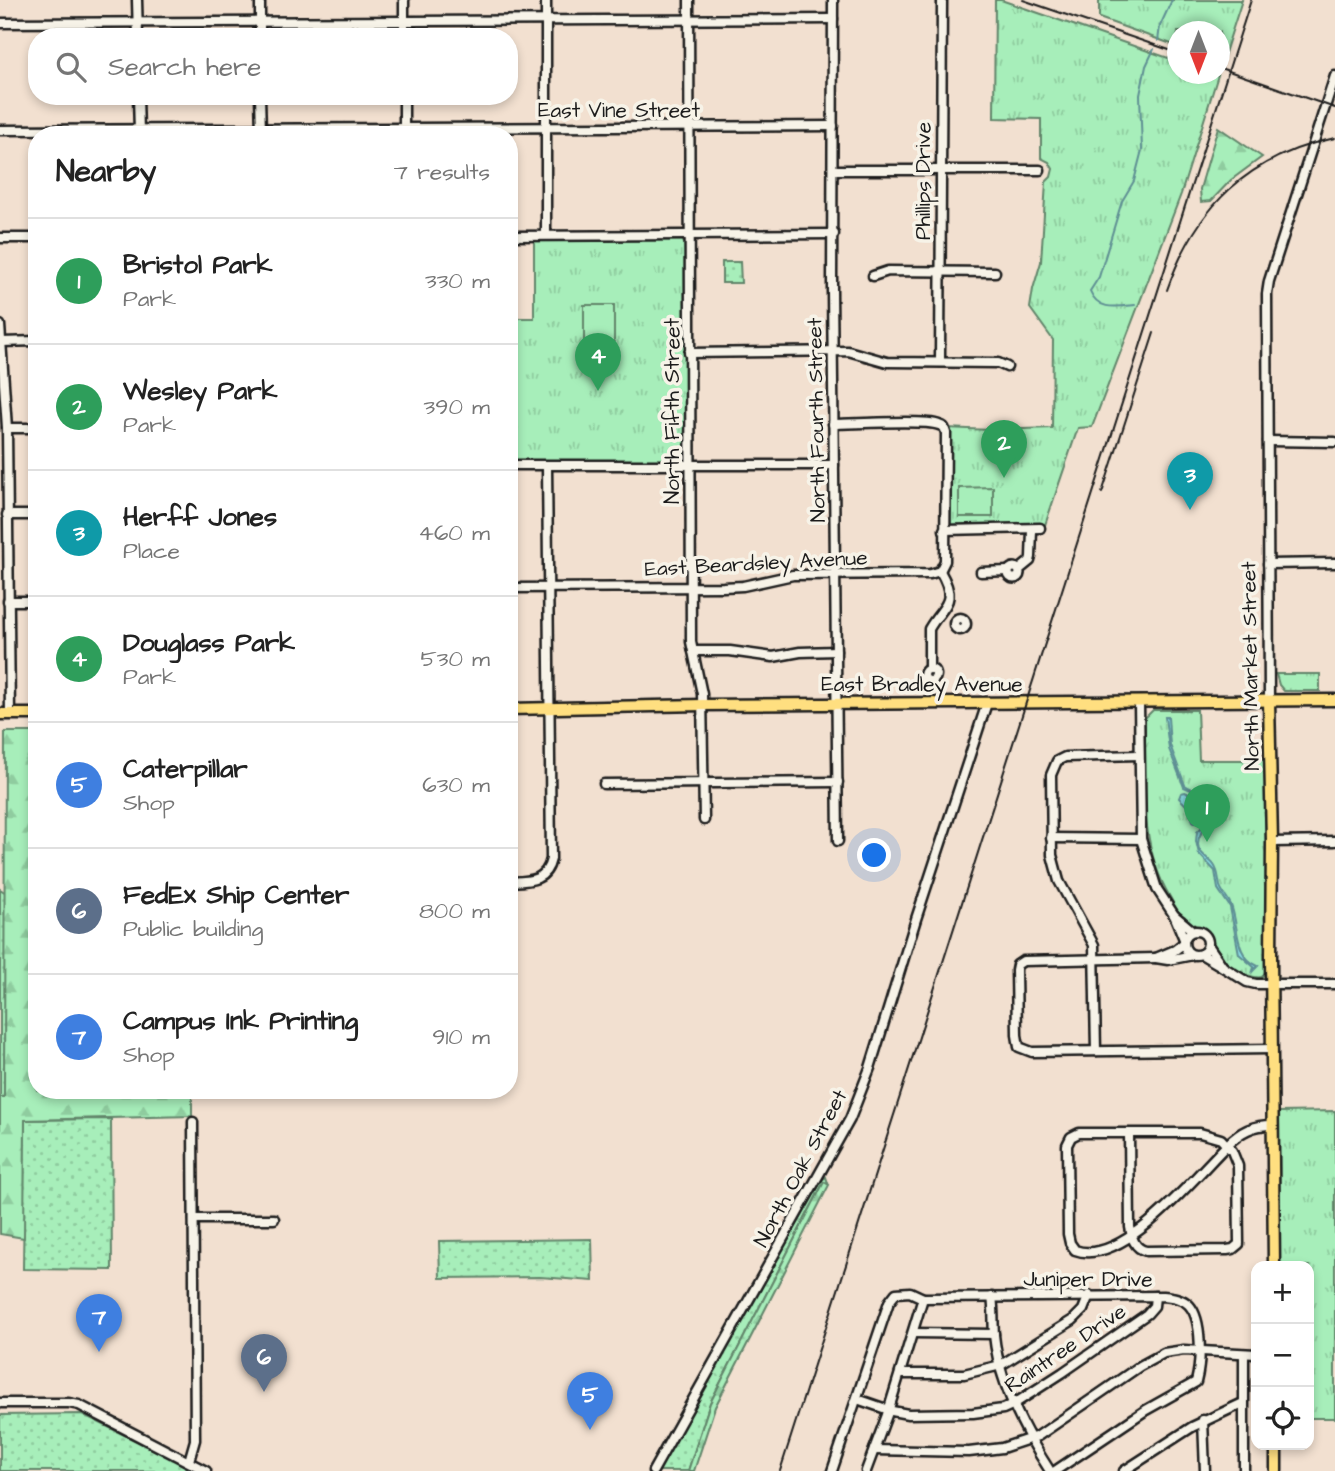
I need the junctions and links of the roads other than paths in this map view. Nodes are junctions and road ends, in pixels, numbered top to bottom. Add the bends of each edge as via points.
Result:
1 (137, 0) edge
2 (260, 0) edge
3 (404, 0) edge
4 (546, 0) edge
5 (689, 0) edge
6 (833, 0) edge
7 (942, 0) edge
8 (833, 19) junction
9 (689, 20) junction
10 (404, 21) junction
11 (546, 21) junction
12 (137, 22) junction
13 (260, 22) junction
14 (0, 23) edge
15 (137, 28) edge
16 (260, 28) edge
17 (404, 28) edge
18 (1335, 76) edge
19 (138, 105) edge
20 (260, 105) edge
21 (404, 105) edge
22 (139, 126) edge
23 (261, 126) edge
24 (404, 126) edge
25 (833, 126) junction
26 (689, 127) junction
27 (546, 128) junction
28 (518, 129) edge
29 (0, 130) edge
30 (28, 130) edge
31 (834, 170) junction
32 (941, 170) junction
33 (1040, 170) dead end
34 (689, 234) junction
35 (834, 234) junction
36 (546, 235) junction
37 (518, 236) edge
38 (28, 237) edge
39 (0, 238) edge
40 (940, 271) junction
41 (995, 272) dead end
42 (873, 276) dead end
43 (0, 325) edge
44 (28, 341) edge
45 (1, 342) edge
46 (832, 352) junction
47 (689, 353) junction
48 (940, 362) junction
49 (1007, 367) dead end
50 (833, 424) junction
51 (7, 428) junction
52 (28, 428) edge
53 (1268, 441) junction
54 (1335, 442) edge
55 (518, 465) edge
56 (834, 465) junction
57 (547, 466) junction
58 (691, 466) junction
59 (28, 514) edge
60 (7, 515) junction
61 (944, 530) junction
62 (1268, 564) junction
63 (1335, 564) edge
64 (940, 571) junction
65 (981, 572) dead end
66 (835, 575) junction
67 (691, 587) junction
68 (518, 588) edge
69 (548, 588) junction
70 (8, 601) junction
71 (28, 601) edge
72 (944, 610) junction
73 (955, 620) dead end
74 (693, 651) junction
75 (836, 651) junction
76 (929, 669) dead end
77 (1335, 700) edge
78 (1269, 701) junction
79 (1139, 702) junction
80 (987, 703) junction
81 (837, 704) junction
82 (702, 705) junction
83 (518, 709) edge
84 (549, 709) junction
85 (28, 713) edge
86 (5, 714) edge
87 (1139, 755) junction
88 (838, 782) junction
89 (703, 783) junction
90 (604, 784) dead end
91 (704, 820) dead end
92 (1051, 838) junction
93 (1141, 839) junction
94 (838, 841) dead end
95 (1335, 841) edge
96 (1272, 842) junction
97 (518, 881) edge
98 (1174, 915) junction
99 (1193, 931) junction
100 (1184, 941) junction
101 (1208, 945) junction
102 (1197, 955) junction
103 (1156, 958) junction
104 (1095, 959) junction
105 (1223, 967) junction
106 (1271, 984) junction
107 (1335, 984) edge
108 (1272, 1049) junction
109 (1096, 1051) junction
110 (193, 1122) dead end
111 (1273, 1125) junction
112 (1129, 1133) junction
113 (1227, 1145) junction
114 (194, 1219) junction
115 (274, 1219) dead end
116 (1133, 1237) junction
117 (1274, 1261) edge
118 (1089, 1295) junction
119 (1155, 1296) junction
120 (992, 1297) junction
121 (923, 1298) junction
122 (913, 1333) junction
123 (994, 1334) junction
124 (1200, 1351) junction
125 (1244, 1354) junction
126 (1251, 1354) edge
127 (1001, 1365) junction
128 (900, 1374) junction
129 (857, 1399) junction
130 (0, 1403) edge
131 (1243, 1403) junction
132 (1014, 1404) junction
133 (889, 1409) junction
134 (1203, 1420) junction
135 (1031, 1440) junction
136 (874, 1450) junction
137 (1276, 1450) edge
138 (189, 1461) junction
139 (206, 1471) edge
140 (653, 1471) edge
141 (832, 1471) edge
142 (866, 1471) edge
143 (1053, 1471) edge
144 (1124, 1471) edge
145 (1205, 1471) edge
146 (1244, 1471) edge
147 (1276, 1471) edge

1 - 12 street
2 - 13 street
3 - 10 street
4 - 11 street
5 - 9 street, North Fifth Street
6 - 8 street, North Fourth Street
7 - 32 street, Phillips Drive
8 - 9 street
8 - 25 street, North Fourth Street
9 - 11 street
9 - 26 street, North Fifth Street
10 - 11 street
10 - 13 street
10 - 17 street
11 - 27 street
12 - 13 street
12 - 14 street
12 - 15 street
13 - 16 street
18 - 53 street, North Market Street via 1269,281
19 - 22 street
20 - 23 street
21 - 24 street
25 - 26 street, East Vine Street
25 - 31 street, North Fourth Street
26 - 27 street, East Vine Street
26 - 34 street, North Fifth Street
27 - 28 street, East Vine Street
27 - 36 street
29 - 30 street, East Vine Street
31 - 32 street
31 - 35 street, North Fourth Street
32 - 33 street
32 - 40 street, Phillips Drive
34 - 35 street
34 - 36 street
34 - 47 street, North Fifth Street
35 - 46 street, North Fourth Street
36 - 37 street
38 - 39 street
40 - 41 street
40 - 42 street via 888,271
40 - 48 street, Phillips Drive
43 - 45 street
44 - 45 street
45 - 51 street
46 - 47 street
46 - 48 street via 855,352 887,362
46 - 50 street, North Fourth Street
47 - 58 street, North Fifth Street
48 - 49 street
50 - 56 street, North Fourth Street
50 - 61 street via 944,427
51 - 52 street
51 - 60 street
53 - 54 street
53 - 62 street, North Market Street
55 - 57 street
56 - 58 street
56 - 66 street, North Fourth Street
57 - 58 street
57 - 69 street
58 - 67 street, North Fifth Street
59 - 60 street
60 - 70 street
61 - 64 street via 945,561
61 - 65 street via 1036,529 1030,561 1014,579 1008,571
62 - 63 street
62 - 78 street, North Market Street
64 - 66 street, East Beardsley Avenue
64 - 72 street via 948,588
66 - 67 street, East Beardsley Avenue via 780,576 743,586
66 - 75 street, North Fourth Street
67 - 69 street, East Beardsley Avenue
67 - 74 street, North Fifth Street
68 - 69 street, East Beardsley Avenue
69 - 84 street
70 - 71 street
70 - 86 street
72 - 73 street
72 - 76 street via 929,629
74 - 75 street via 773,657
74 - 82 street, North Fifth Street
75 - 81 street, North Fourth Street
77 - 78 main road, East Bradley Avenue
78 - 79 main road, East Bradley Avenue
78 - 96 main road, North Market Street
79 - 80 main road, East Bradley Avenue
79 - 87 street
80 - 81 main road, East Bradley Avenue
80 - 140 street, North Oak Street via 853,1112
81 - 82 main road, East Bradley Avenue
81 - 88 street, North Fourth Street
82 - 84 main road, East Bradley Avenue
82 - 89 street, North Fifth Street
83 - 84 main road, East Bradley Avenue
84 - 97 street via 551,859 540,878
85 - 86 main road
87 - 92 street via 1075,756 1056,761 1051,775
87 - 93 street
88 - 89 street
88 - 94 street, North Fourth Street
89 - 90 street
89 - 91 street, North Fifth Street
92 - 93 street
92 - 104 street via 1059,881 1092,939
93 - 98 street via 1157,888
95 - 96 street
96 - 106 main road, North Market Street
98 - 99 street
98 - 100 street
99 - 100 street
99 - 101 street via 1205,934
100 - 102 street via 1186,951
100 - 103 street
101 - 102 street
101 - 105 street
102 - 103 street
102 - 105 street
103 - 104 street
104 - 109 street
104 - 109 street via 1023,961 1016,974 1019,1047 1031,1052
105 - 106 street via 1247,982
106 - 107 street
106 - 108 main road, North Market Street
108 - 109 street
108 - 111 main road, North Market Street
110 - 114 street
111 - 113 street via 1246,1129
111 - 117 main road, North Market Street
112 - 113 street via 1200,1133
112 - 116 street
112 - 116 street via 1079,1133 1069,1140 1068,1234 1072,1247 1080,1252 1105,1249
113 - 116 street
113 - 116 street via 1240,1176 1237,1247 1146,1251 1138,1248
114 - 115 street
114 - 138 street via 195,1440
118 - 119 street, Juniper Drive
118 - 120 street, Juniper Drive
118 - 127 street via 1073,1320
119 - 124 street, Juniper Drive via 1189,1305
119 - 132 street, Raintree Drive via 1147,1314
120 - 121 street, Juniper Drive
120 - 123 street
121 - 122 street
121 - 129 street, Juniper Drive via 905,1292 892,1297
122 - 123 street
122 - 128 street
123 - 127 street
124 - 125 street
124 - 135 street via 1156,1356
124 - 143 street via 1194,1384 1166,1397
125 - 126 street
125 - 131 street
127 - 128 street via 964,1374
127 - 132 street
128 - 133 street
129 - 133 street, Raintree Drive
129 - 141 street
130 - 138 street via 79,1405
131 - 134 street
131 - 146 street
132 - 133 street, Raintree Drive via 973,1413 908,1414
132 - 135 street
133 - 136 street
134 - 144 street
134 - 145 street
135 - 136 street via 986,1451
135 - 143 street
136 - 142 street
137 - 147 main road
138 - 139 street

